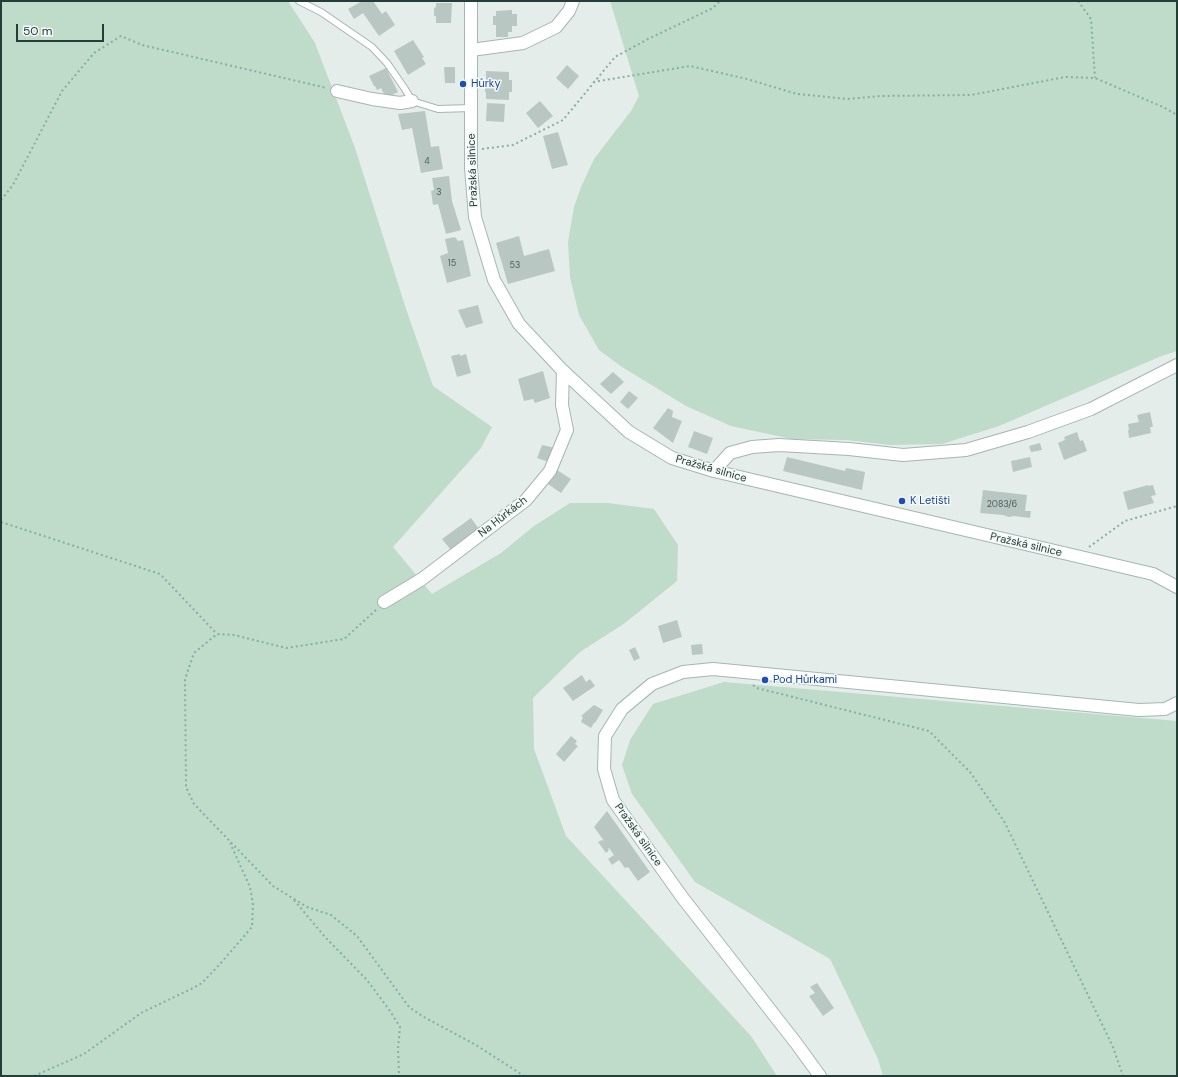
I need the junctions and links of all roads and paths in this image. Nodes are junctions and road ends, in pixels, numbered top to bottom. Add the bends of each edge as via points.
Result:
1 (299, 1) edge
2 (471, 1) edge
3 (573, 1) edge
4 (720, 1) edge
5 (1078, 1) edge
6 (471, 50) junction
7 (1095, 78) junction
8 (593, 82) junction
9 (337, 91) joint
10 (412, 101) junction
11 (472, 108) junction
12 (1177, 116) edge
13 (471, 150) junction
14 (1, 200) edge
15 (1177, 365) edge
16 (563, 371) junction
17 (714, 472) junction
18 (1177, 506) edge
19 (1, 522) edge
20 (1076, 556) junction
21 (1177, 587) edge
22 (384, 602) joint
23 (217, 634) junction
24 (752, 684) dead end
25 (1177, 703) edge
26 (229, 841) junction
27 (293, 899) junction
28 (34, 1076) edge
29 (399, 1076) edge
30 (524, 1076) edge
31 (820, 1076) edge
32 (1123, 1076) edge

1 - 10 lane via 321,12 372,47 388,63
2 - 6 street, Pražská silnice
3 - 6 street via 569,11 556,27 523,44
4 - 8 path via 713,8 615,57
5 - 7 path via 1091,19
6 - 11 street, Pražská silnice
7 - 8 path via 1065,77 971,95 848,99 798,94 690,66
7 - 12 path via 1163,107
8 - 13 path via 563,120 513,145
9 - 10 street via 400,103
9 - 14 path via 142,45 121,36 94,53 62,91 13,185
10 - 11 lane via 438,108
11 - 13 street, Pražská silnice
13 - 16 street, Pražská silnice via 475,217 494,280 519,324
15 - 17 street via 1091,409 1028,432 966,450 903,455 779,445 752,447 730,454
16 - 17 street, Pražská silnice via 629,432 672,458
16 - 22 street, Na Hůrkách via 562,405 567,430 550,471 526,500 422,579
17 - 20 street, Pražská silnice
18 - 20 path via 1125,521
19 - 23 path via 160,574
20 - 21 street, Pražská silnice via 1153,574
22 - 23 path via 344,638 286,648 234,635
23 - 26 path via 194,653 185,680 186,787 194,804
24 - 32 path via 757,688 929,730 970,772 1004,821 1113,1047
25 - 31 street, Pražská silnice via 1165,710 1140,710 713,669 683,672 652,684 622,709 605,736 604,769 614,800 682,897
26 - 27 path via 273,886
26 - 28 path via 250,887 253,904 252,927 202,983 141,1013 84,1054
27 - 29 path via 325,937 367,980 400,1027
27 - 30 path via 331,915 357,936 409,1007

